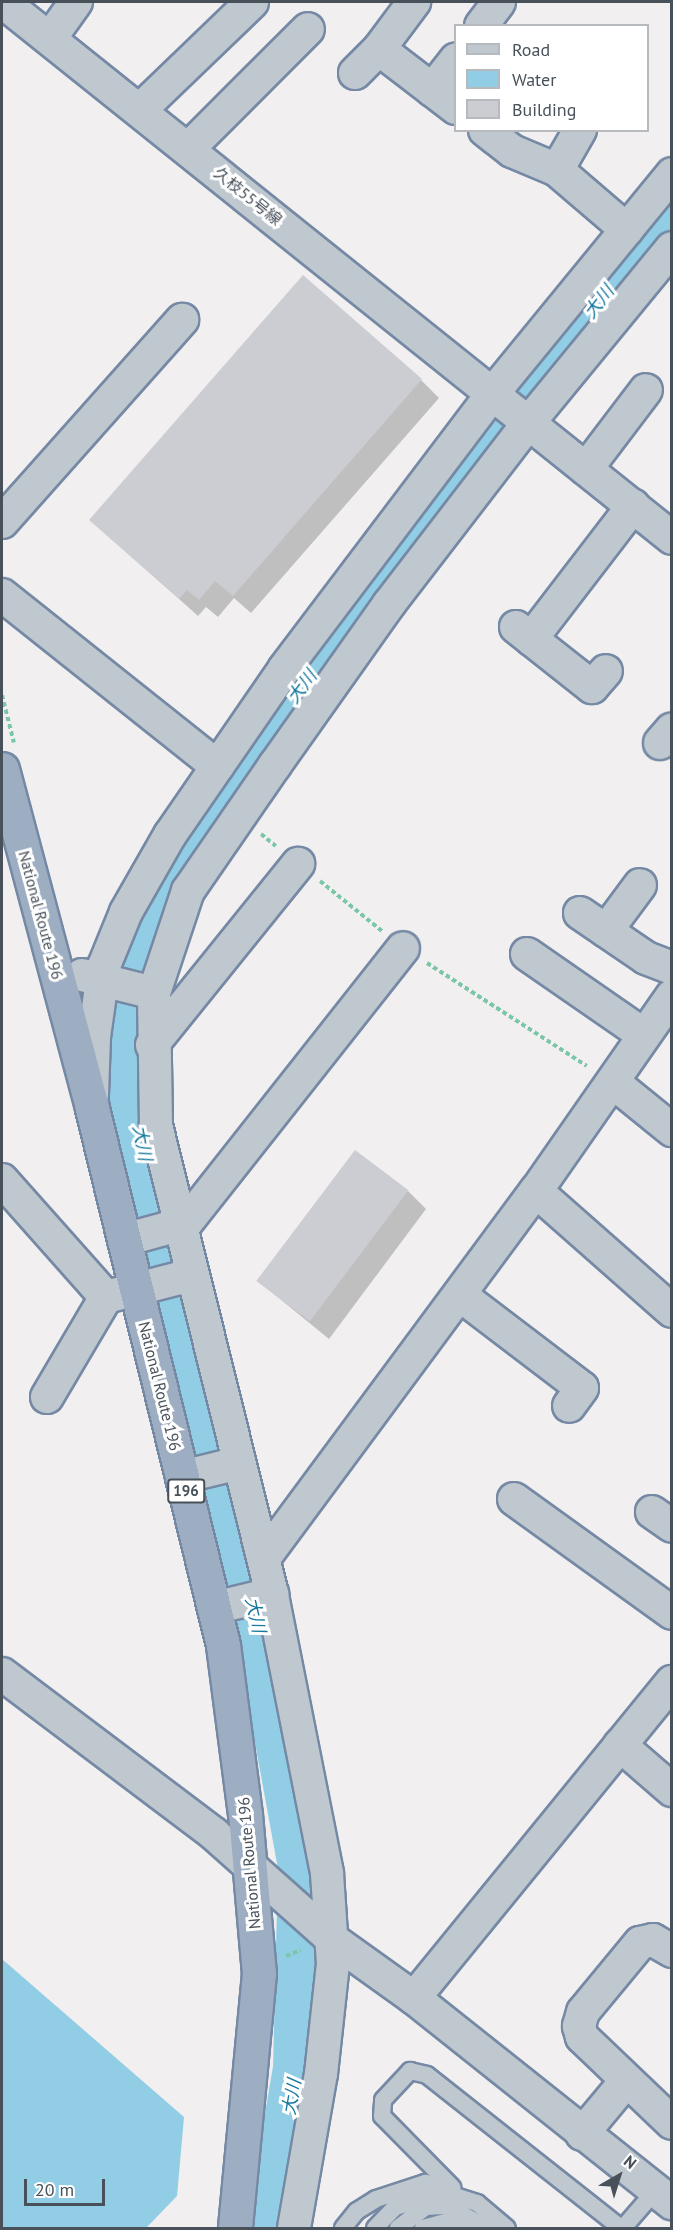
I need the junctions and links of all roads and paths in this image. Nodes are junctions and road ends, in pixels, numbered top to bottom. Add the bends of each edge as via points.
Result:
1 (3, 2) edge
2 (76, 2) edge
3 (252, 2) edge
4 (414, 2) edge
5 (500, 2) edge
6 (483, 24) edge
7 (308, 28) dead end
8 (51, 37) junction
9 (379, 49) junction
10 (454, 66) edge
11 (355, 73) dead end
12 (444, 99) edge
13 (141, 109) junction
14 (488, 132) edge
15 (579, 132) edge
16 (189, 148) junction
17 (557, 170) junction
18 (672, 174) edge
19 (627, 230) junction
20 (672, 248) edge
21 (182, 320) dead end
22 (646, 390) dead end
23 (493, 393) junction
24 (529, 423) junction
25 (586, 469) junction
26 (633, 506) junction
27 (2, 522) edge
28 (672, 538) edge
29 (2, 595) edge
30 (606, 670) dead end
31 (217, 765) junction
32 (2, 769) edge
33 (298, 864) dead end
34 (640, 885) dead end
35 (580, 913) dead end
36 (606, 931) junction
37 (403, 948) dead end
38 (527, 954) dead end
39 (672, 968) edge
40 (93, 974) junction
41 (154, 993) junction
42 (672, 996) edge
43 (644, 1035) junction
44 (152, 1045) junction
45 (614, 1083) junction
46 (92, 1108) junction
47 (672, 1130) edge
48 (2, 1180) edge
49 (536, 1191) junction
50 (155, 1233) junction
51 (155, 1285) junction
52 (459, 1295) junction
53 (672, 1311) edge
54 (47, 1397) dead end
55 (570, 1406) dead end
56 (215, 1468) junction
57 (514, 1499) dead end
58 (264, 1558) junction
59 (248, 1600) junction
60 (672, 1613) edge
61 (2, 1674) edge
62 (667, 1695) edge
63 (620, 1745) junction
64 (672, 1790) edge
65 (250, 1864) junction
66 (333, 1940) junction
67 (672, 1951) edge
68 (414, 1998) junction
69 (627, 2080) junction
70 (672, 2123) edge
71 (582, 2134) junction
72 (451, 2186) junction
73 (663, 2197) edge
74 (477, 2203) junction
75 (235, 2229) edge
76 (294, 2229) edge
77 (343, 2229) edge
78 (375, 2229) edge
79 (398, 2229) edge
80 (423, 2229) edge
81 (462, 2229) edge
82 (486, 2229) edge
83 (507, 2229) edge
84 (622, 2229) edge

1 - 8 street, 久枝55号線
2 - 8 street
3 - 13 street
4 - 9 street
5 - 6 street
7 - 16 street
8 - 13 street, 久枝55号線
9 - 11 street
9 - 12 street
10 - 12 street
13 - 16 street, 久枝55号線
14 - 17 street via 512,151
15 - 17 street
16 - 23 street, 久枝55号線
17 - 19 street
18 - 19 street
19 - 23 street
20 - 24 street
21 - 27 street
22 - 25 street
23 - 24 street, 久枝55号線
23 - 31 street via 285,668
24 - 25 street, 久枝55号線
24 - 41 street via 389,604 188,891
25 - 26 street, 久枝55号線
26 - 28 street, 久枝55号線
26 - 30 street via 523,633 592,687
29 - 31 street
31 - 40 street via 170,835
32 - 40 highway, National Route 196 / 196
33 - 44 street
34 - 36 street
35 - 36 street
36 - 39 street via 646,958
37 - 50 street via 186,1223
38 - 43 street
40 - 41 street
40 - 46 highway, National Route 196 / 196
40 - 46 street
41 - 44 street
42 - 43 street
43 - 45 street
44 - 50 street
45 - 47 street
45 - 49 street
46 - 50 highway, National Route 196 / 196
48 - 51 street
49 - 52 street
49 - 53 street
50 - 51 highway, National Route 196 / 196
50 - 51 street
51 - 54 street
51 - 56 highway, National Route 196 / 196
51 - 56 street
52 - 55 street via 582,1388
52 - 58 street
56 - 58 street
56 - 59 highway, National Route 196 / 196
57 - 60 street
58 - 59 street
59 - 65 highway, National Route 196 / 196 via 223,1645
59 - 66 street via 327,1873
61 - 65 street
62 - 63 street
63 - 64 street
63 - 68 street
65 - 66 street
65 - 75 highway, National Route 196 / 196 via 259,1973
66 - 68 street
66 - 76 street via 321,2074
67 - 69 street via 653,1940 640,1943 583,2012 579,2026 582,2037
68 - 71 street
69 - 70 street
69 - 71 street
71 - 73 street
72 - 74 lane
72 - 77 lane via 425,2183 376,2199 357,2211
72 - 84 lane via 382,2116 383,2100 410,2071 427,2075
73 - 84 lane
74 - 78 lane via 446,2193 420,2198 395,2207
74 - 83 lane
79 - 82 lane via 426,2207 448,2206
80 - 81 lane via 447,2222

